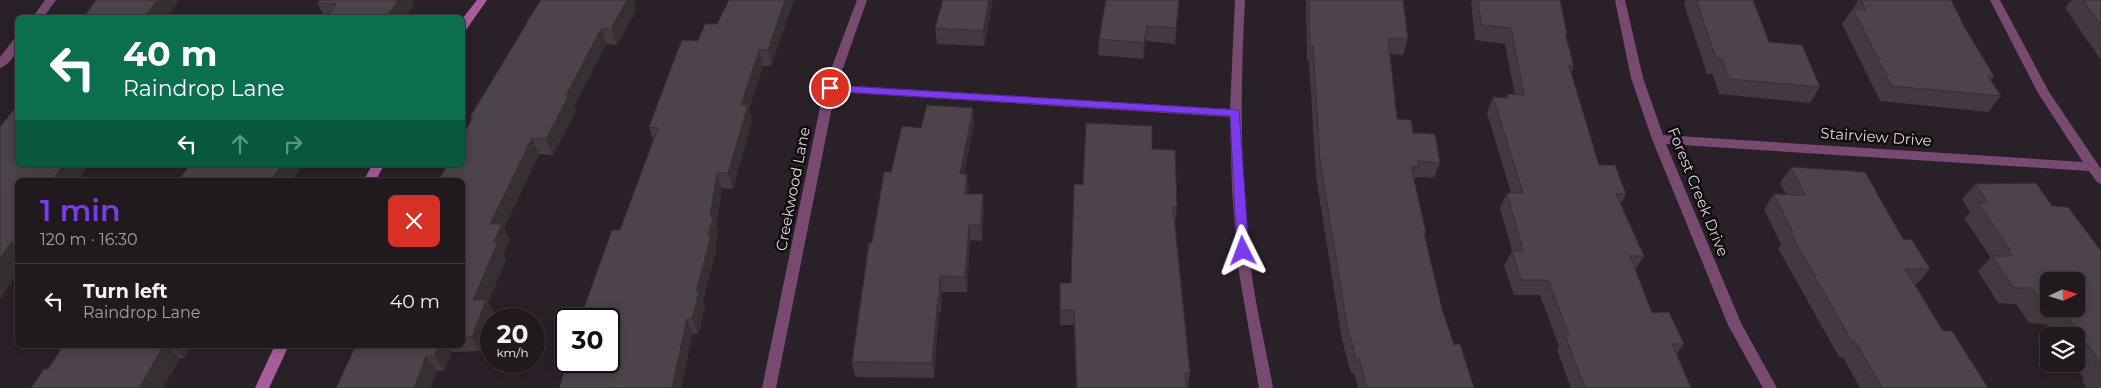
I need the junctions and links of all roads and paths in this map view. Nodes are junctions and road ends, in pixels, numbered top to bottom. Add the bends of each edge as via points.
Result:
1 (51, 0) edge
2 (482, 0) edge
3 (862, 0) edge
4 (1240, 0) edge
5 (1620, 0) edge
6 (1995, 0) edge
7 (39, 15) edge
8 (465, 24) edge
9 (15, 46) edge
10 (0, 64) edge
11 (830, 88) junction
12 (1235, 113) junction
13 (1658, 139) junction
14 (2092, 167) junction
15 (2101, 179) edge
16 (281, 348) edge
17 (262, 388) edge
18 (770, 388) edge
19 (1266, 388) edge
20 (1770, 388) edge

1 - 7 street
2 - 8 street
3 - 11 street, Creekwood Lane
4 - 12 street
5 - 13 street, Forest Creek Drive via 1637,78
6 - 14 street via 2044,93
9 - 10 street
11 - 12 street
11 - 18 street, Creekwood Lane
12 - 19 street via 1243,251
13 - 14 street, Stairview Drive
13 - 20 street, Forest Creek Drive via 1735,325
14 - 15 street
16 - 17 street

